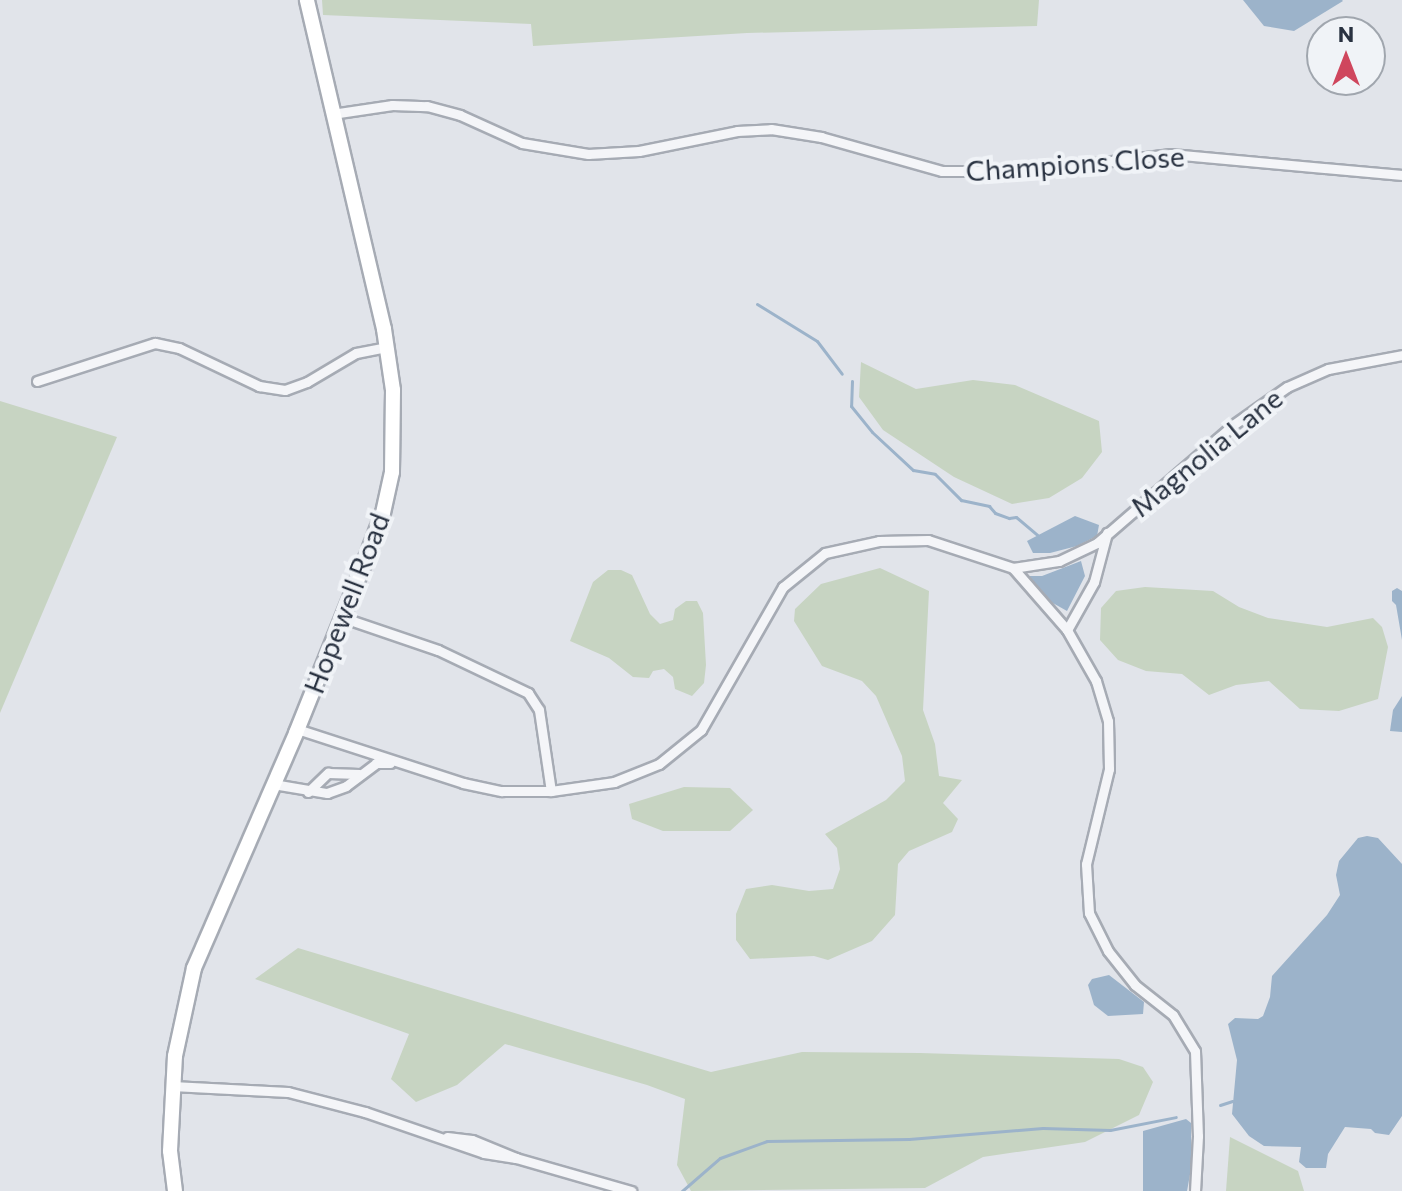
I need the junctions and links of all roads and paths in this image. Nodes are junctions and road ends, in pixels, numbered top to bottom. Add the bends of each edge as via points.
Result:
1 (307, 0) edge
2 (332, 114) junction
3 (1402, 175) edge
4 (387, 347) junction
5 (1402, 355) edge
6 (37, 381) dead end
7 (1107, 533) junction
8 (1013, 568) junction
9 (341, 617) junction
10 (1067, 630) junction
11 (297, 729) junction
12 (401, 764) junction
13 (359, 774) junction
14 (273, 784) junction
15 (551, 791) junction
16 (308, 792) junction
17 (172, 1086) junction
18 (175, 1191) edge
19 (631, 1191) edge
20 (1195, 1191) edge

1 - 2 street, Hopewell Road
2 - 3 street, Champions Close via 427,106 522,143 588,154 771,129 821,137 942,171 1027,171 1171,154
2 - 4 street, Hopewell Road
4 - 6 street via 356,353 285,390 259,386 179,348 155,343
4 - 9 street, Hopewell Road via 393,390 392,472 383,513
5 - 7 street, Magnolia Lane via 1328,369 1287,387 1233,425
7 - 8 street, Magnolia Lane via 1059,561
7 - 10 street, Magnolia Lane via 1094,582
8 - 10 street
8 - 15 street via 928,540 879,541 825,553 783,587 701,730 659,764 614,782
9 - 11 street, Hopewell Road
9 - 15 street via 438,650 528,693 539,710
10 - 20 street via 1096,681 1108,721 1109,769 1086,864 1089,913 1108,951 1135,985 1173,1015 1195,1051
11 - 12 street
11 - 14 street, Hopewell Road
12 - 13 street via 376,763
12 - 15 street via 502,791
13 - 16 street via 327,793
13 - 16 street via 328,773
14 - 16 street
14 - 17 street, Hopewell Road via 194,968 181,1014
17 - 18 street, Hopewell Road
17 - 19 street via 288,1092 441,1137 472,1140

